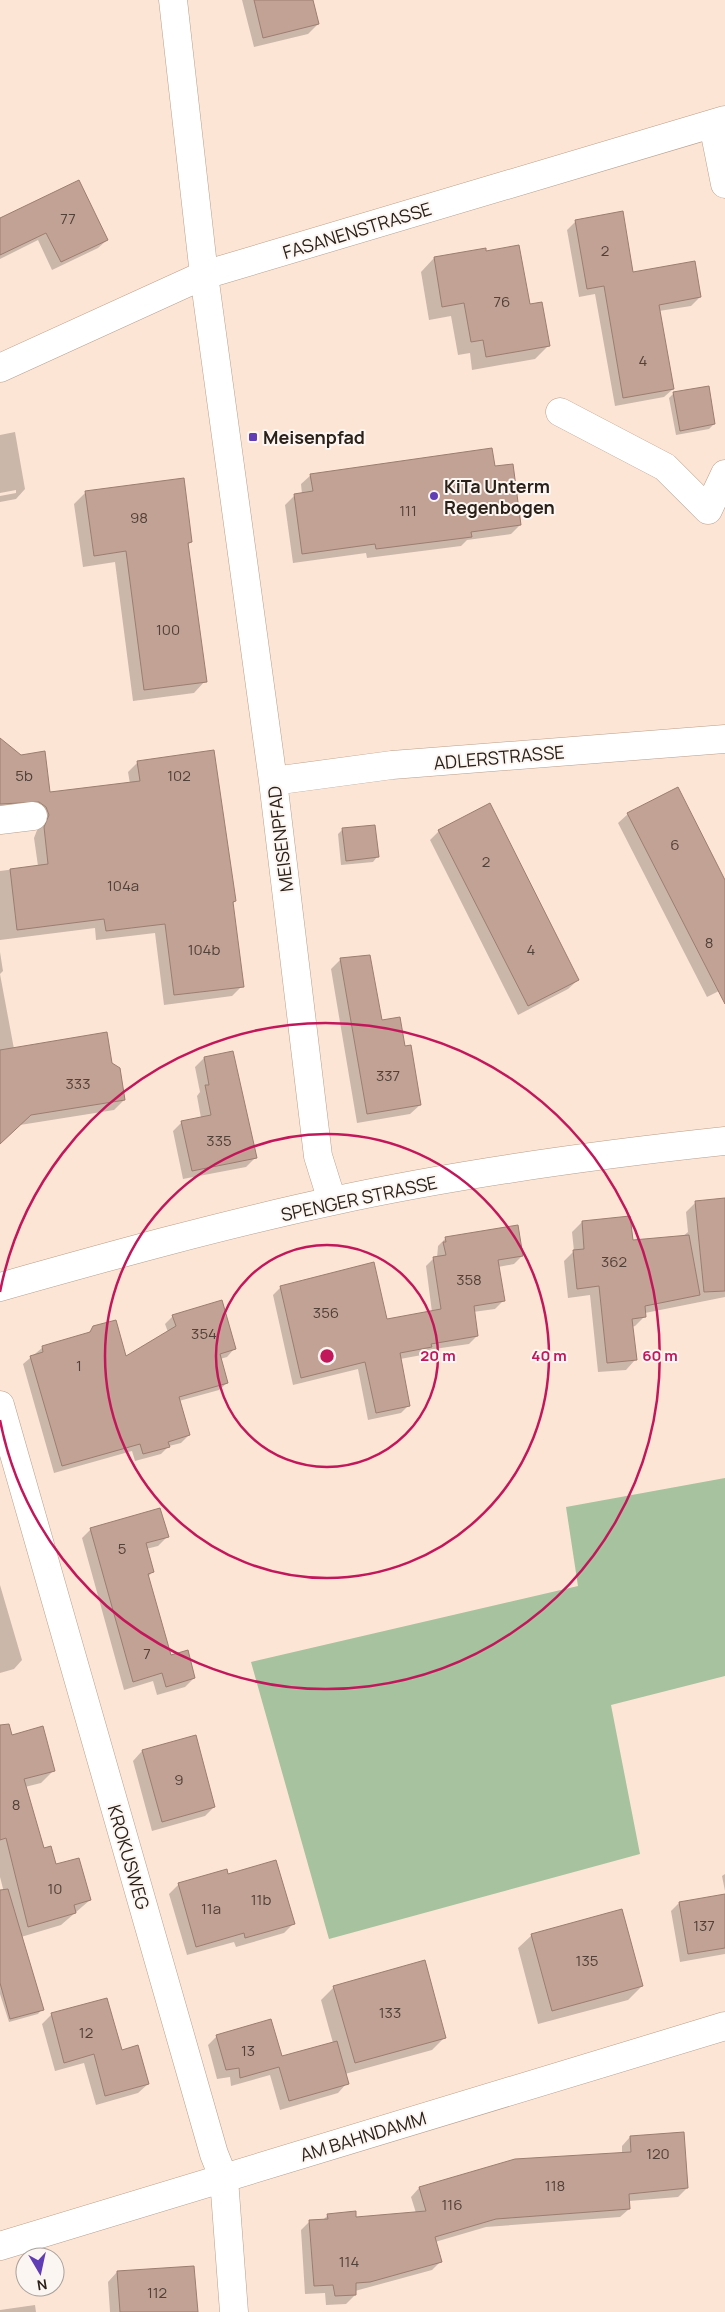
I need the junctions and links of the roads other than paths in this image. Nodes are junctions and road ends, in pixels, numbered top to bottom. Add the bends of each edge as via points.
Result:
1 (173, 0) edge
2 (719, 122) edge
3 (725, 184) edge
4 (204, 275) junction
5 (0, 368) edge
6 (560, 412) dead end
7 (725, 474) edge
8 (725, 738) edge
9 (273, 781) junction
10 (33, 816) dead end
11 (0, 820) edge
12 (725, 1142) edge
13 (332, 1201) junction
14 (0, 1287) edge
15 (0, 1405) edge
16 (725, 2026) edge
17 (224, 2179) junction
18 (0, 2246) edge
19 (234, 2312) edge

1 - 4 street, MEISENPFAD
2 - 3 street
2 - 4 street, FASANENSTRASSE
4 - 5 street, FASANENSTRASSE
4 - 9 street, MEISENPFAD
6 - 7 street via 665,467 708,510
8 - 9 street, ADLERSTRASSE via 392,765
9 - 13 street, MEISENPFAD via 318,1156
10 - 11 street
12 - 13 street, SPENGER STRASSE via 612,1153
13 - 14 street, SPENGER STRASSE
15 - 17 street, KROKUSWEG via 211,2144
16 - 17 street, AM BAHNDAMM
17 - 18 street, AM BAHNDAMM
17 - 19 street, KROKUSWEG

